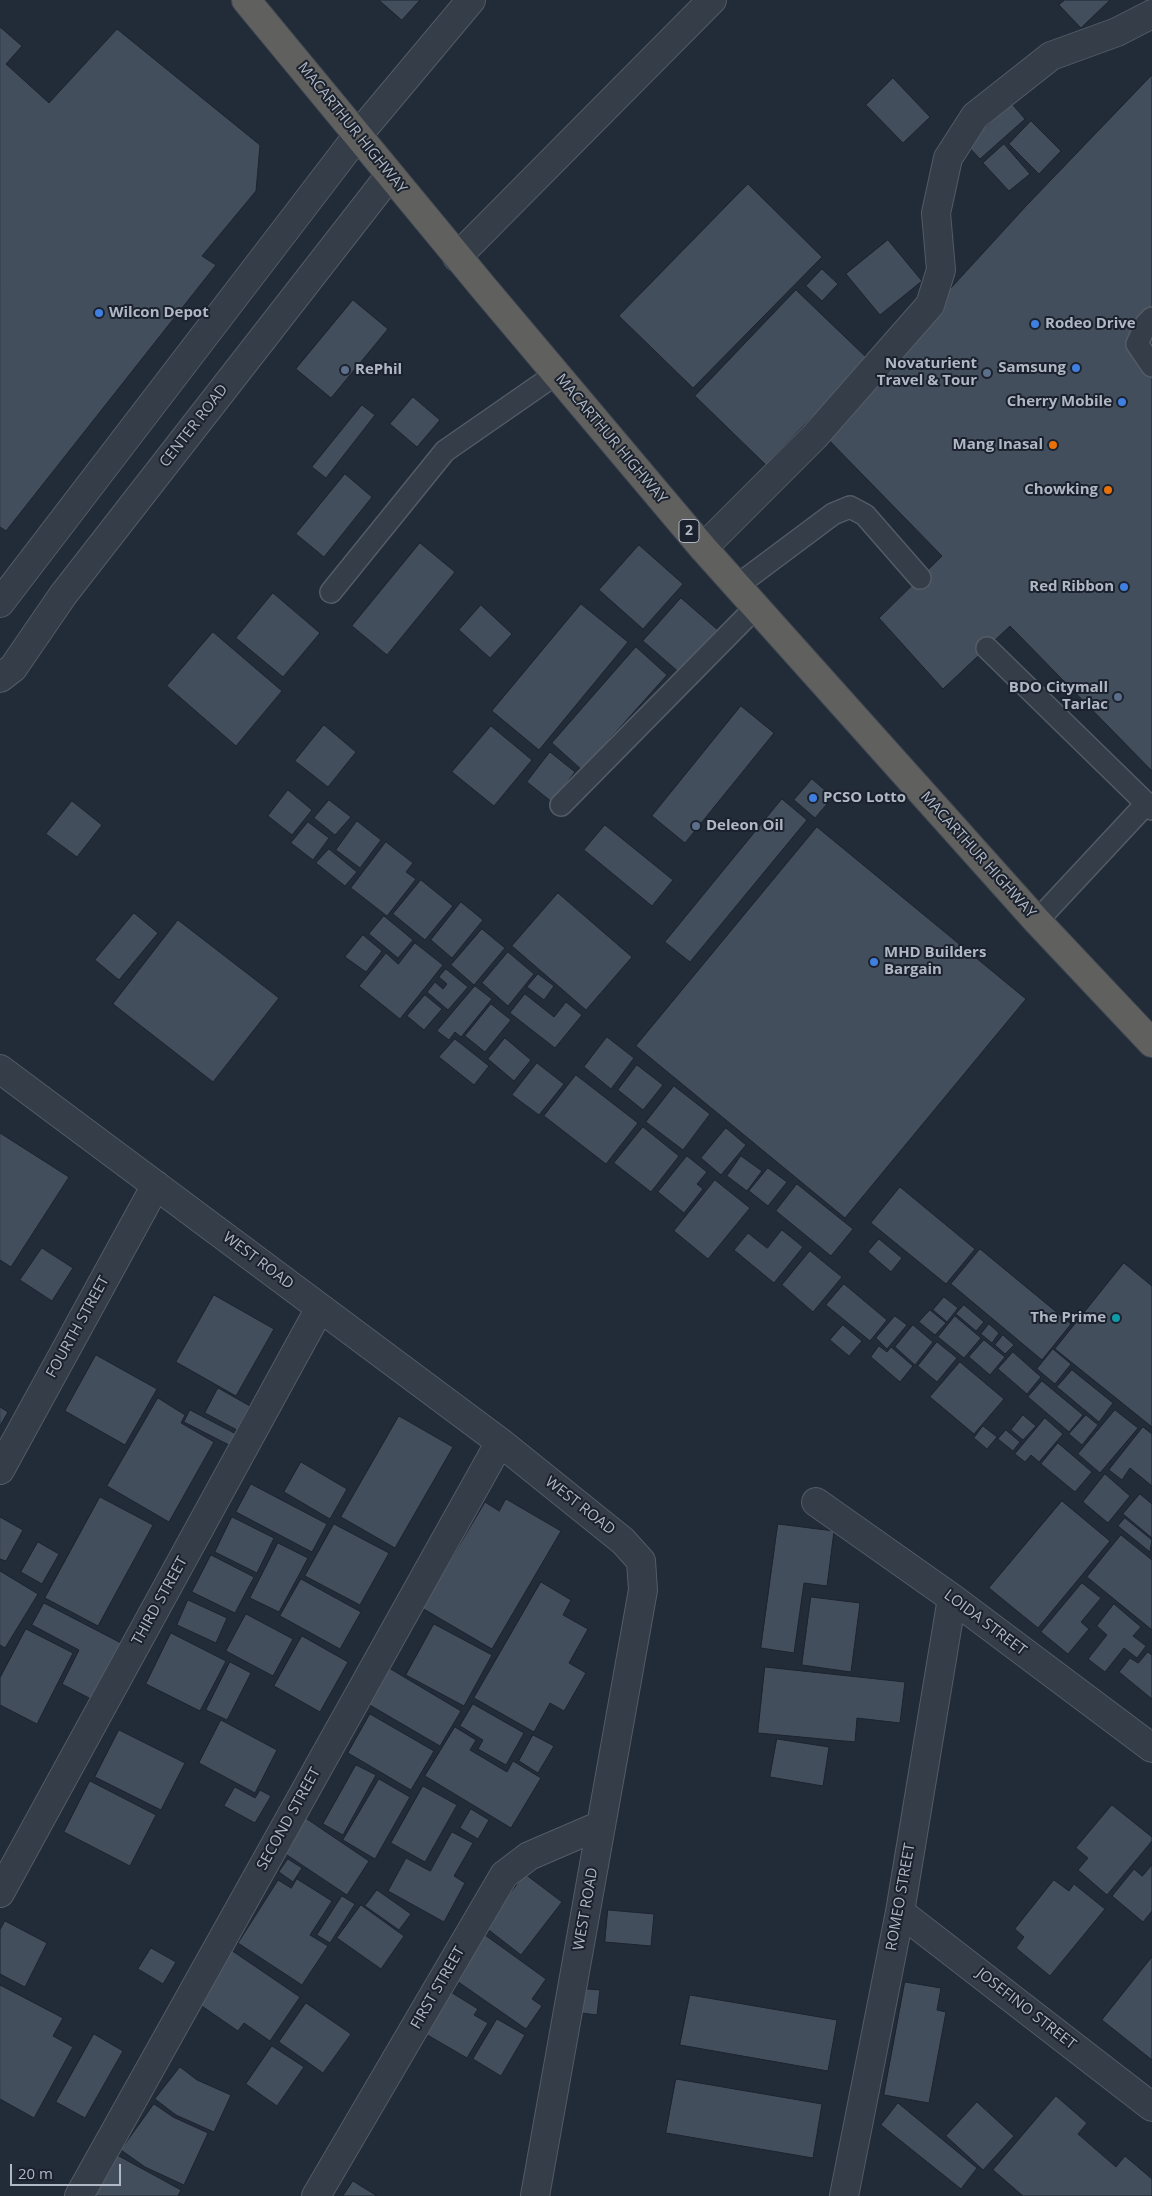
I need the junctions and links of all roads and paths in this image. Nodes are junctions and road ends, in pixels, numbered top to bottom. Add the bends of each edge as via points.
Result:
1 (246, 0) edge
2 (471, 0) edge
3 (712, 0) edge
4 (1152, 14) edge
5 (358, 135) junction
6 (390, 175) junction
7 (458, 257) junction
8 (1152, 318) edge
9 (1152, 366) edge
10 (556, 374) junction
11 (703, 548) junction
12 (920, 578) dead end
13 (738, 585) junction
14 (331, 592) dead end
15 (0, 603) edge
16 (756, 606) junction
17 (987, 648) dead end
18 (0, 678) edge
19 (561, 804) dead end
20 (1149, 807) edge
21 (1036, 922) junction
22 (1149, 1034) edge
23 (0, 1069) edge
24 (156, 1185) junction
25 (320, 1308) junction
26 (500, 1442) junction
27 (0, 1470) edge
28 (816, 1502) dead end
29 (952, 1598) junction
30 (1152, 1748) edge
31 (601, 1825) junction
32 (0, 1893) edge
33 (900, 1912) junction
34 (1152, 2107) edge
35 (78, 2196) edge
36 (316, 2196) edge
37 (535, 2196) edge
38 (844, 2196) edge

1 - 5 highway, MACARTHUR HIGHWAY / 2
2 - 5 street
3 - 7 street
4 - 11 street via 1117,32 1051,56 975,116 948,158 936,213 941,270 930,305 814,437
5 - 6 highway, MACARTHUR HIGHWAY / 2
5 - 15 street
6 - 7 highway, MACARTHUR HIGHWAY / 2
6 - 18 street, CENTER ROAD via 63,595 13,668
7 - 10 highway, MACARTHUR HIGHWAY / 2
8 - 9 lane via 1137,344
10 - 11 highway, MACARTHUR HIGHWAY / 2
10 - 14 lane via 445,450
11 - 13 highway, MACARTHUR HIGHWAY / 2
12 - 13 lane via 865,515 850,507 834,514
13 - 16 highway, MACARTHUR HIGHWAY / 2
16 - 19 lane
16 - 21 highway, MACARTHUR HIGHWAY / 2
17 - 20 lane
20 - 21 lane
21 - 22 highway, MACARTHUR HIGHWAY / 2
23 - 24 street, WEST ROAD
24 - 25 street, WEST ROAD
24 - 27 street, FOURTH STREET
25 - 26 street, WEST ROAD
25 - 32 street, THIRD STREET
26 - 31 street, WEST ROAD via 623,1541 641,1561 644,1590
26 - 35 street, SECOND STREET
28 - 29 street, LOIDA STREET
29 - 30 street, LOIDA STREET
29 - 33 street, ROMEO STREET
31 - 36 street, FIRST STREET via 529,1856 504,1875
31 - 37 street, WEST ROAD
33 - 34 street, JOSEFINO STREET
33 - 38 street, ROMEO STREET

